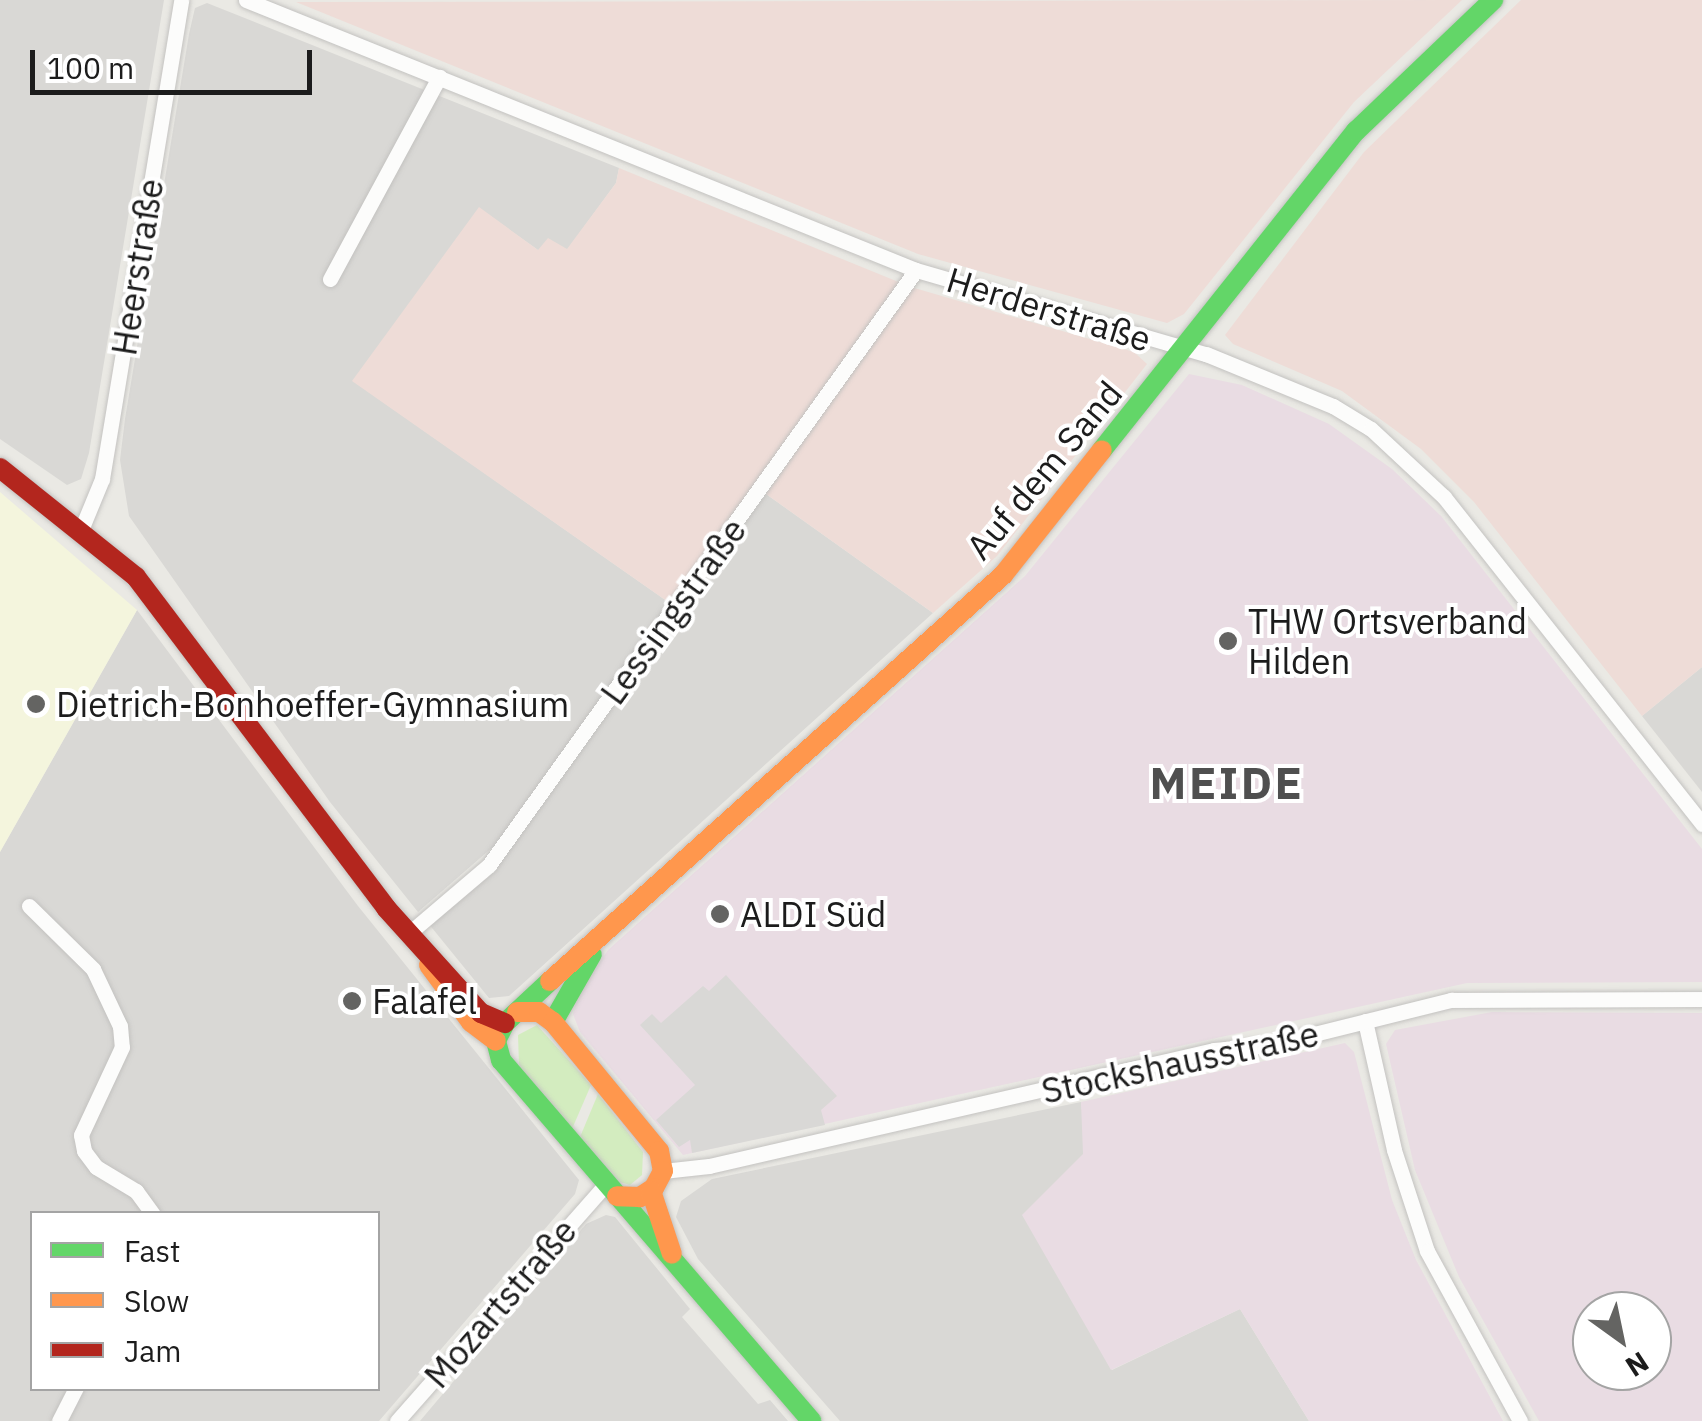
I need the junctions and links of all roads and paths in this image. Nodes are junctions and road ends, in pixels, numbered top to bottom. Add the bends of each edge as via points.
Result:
1 (182, 0) edge
2 (246, 0) edge
3 (1492, 0) edge
4 (439, 78) junction
5 (916, 270) junction
6 (330, 279) dead end
7 (1184, 350) junction
8 (0, 468) edge
9 (81, 530) junction
10 (1702, 824) edge
11 (29, 906) dead end
12 (601, 940) junction
13 (413, 941) junction
14 (1702, 999) edge
15 (1365, 1021) junction
16 (553, 1022) junction
17 (506, 1026) junction
18 (663, 1171) junction
19 (611, 1191) junction
20 (650, 1191) junction
21 (151, 1211) edge
22 (675, 1260) junction
23 (74, 1391) edge
24 (59, 1421) edge
25 (397, 1421) edge
26 (812, 1421) edge
27 (1520, 1421) edge

1 - 9 street, Heerstraße via 102,478
2 - 4 street, Herderstraße
3 - 7 street, Auf dem Sand via 1356,131
4 - 5 street, Herderstraße
4 - 6 street
5 - 7 street, Herderstraße
5 - 13 street, Lessingstraße via 489,865
7 - 10 street, Herderstraße via 1333,406 1408,461 1496,560
7 - 12 street, Auf dem Sand via 1002,575
8 - 9 street
9 - 13 street via 146,589
11 - 21 street via 93,969 120,1026 122,1047 80,1135 96,1167 136,1190
12 - 16 street, Auf dem Sand
12 - 17 street, Auf dem Sand
13 - 17 street via 444,990
14 - 15 street, Stockshausstraße via 1451,1000
15 - 18 street, Stockshausstraße
15 - 27 street via 1398,1166 1427,1251
16 - 17 street via 539,1012
16 - 18 street via 651,1141
17 - 19 street via 501,1060
18 - 20 street
19 - 20 street
19 - 22 street
19 - 25 street, Mozartstraße
20 - 22 street
22 - 26 street
23 - 24 street

